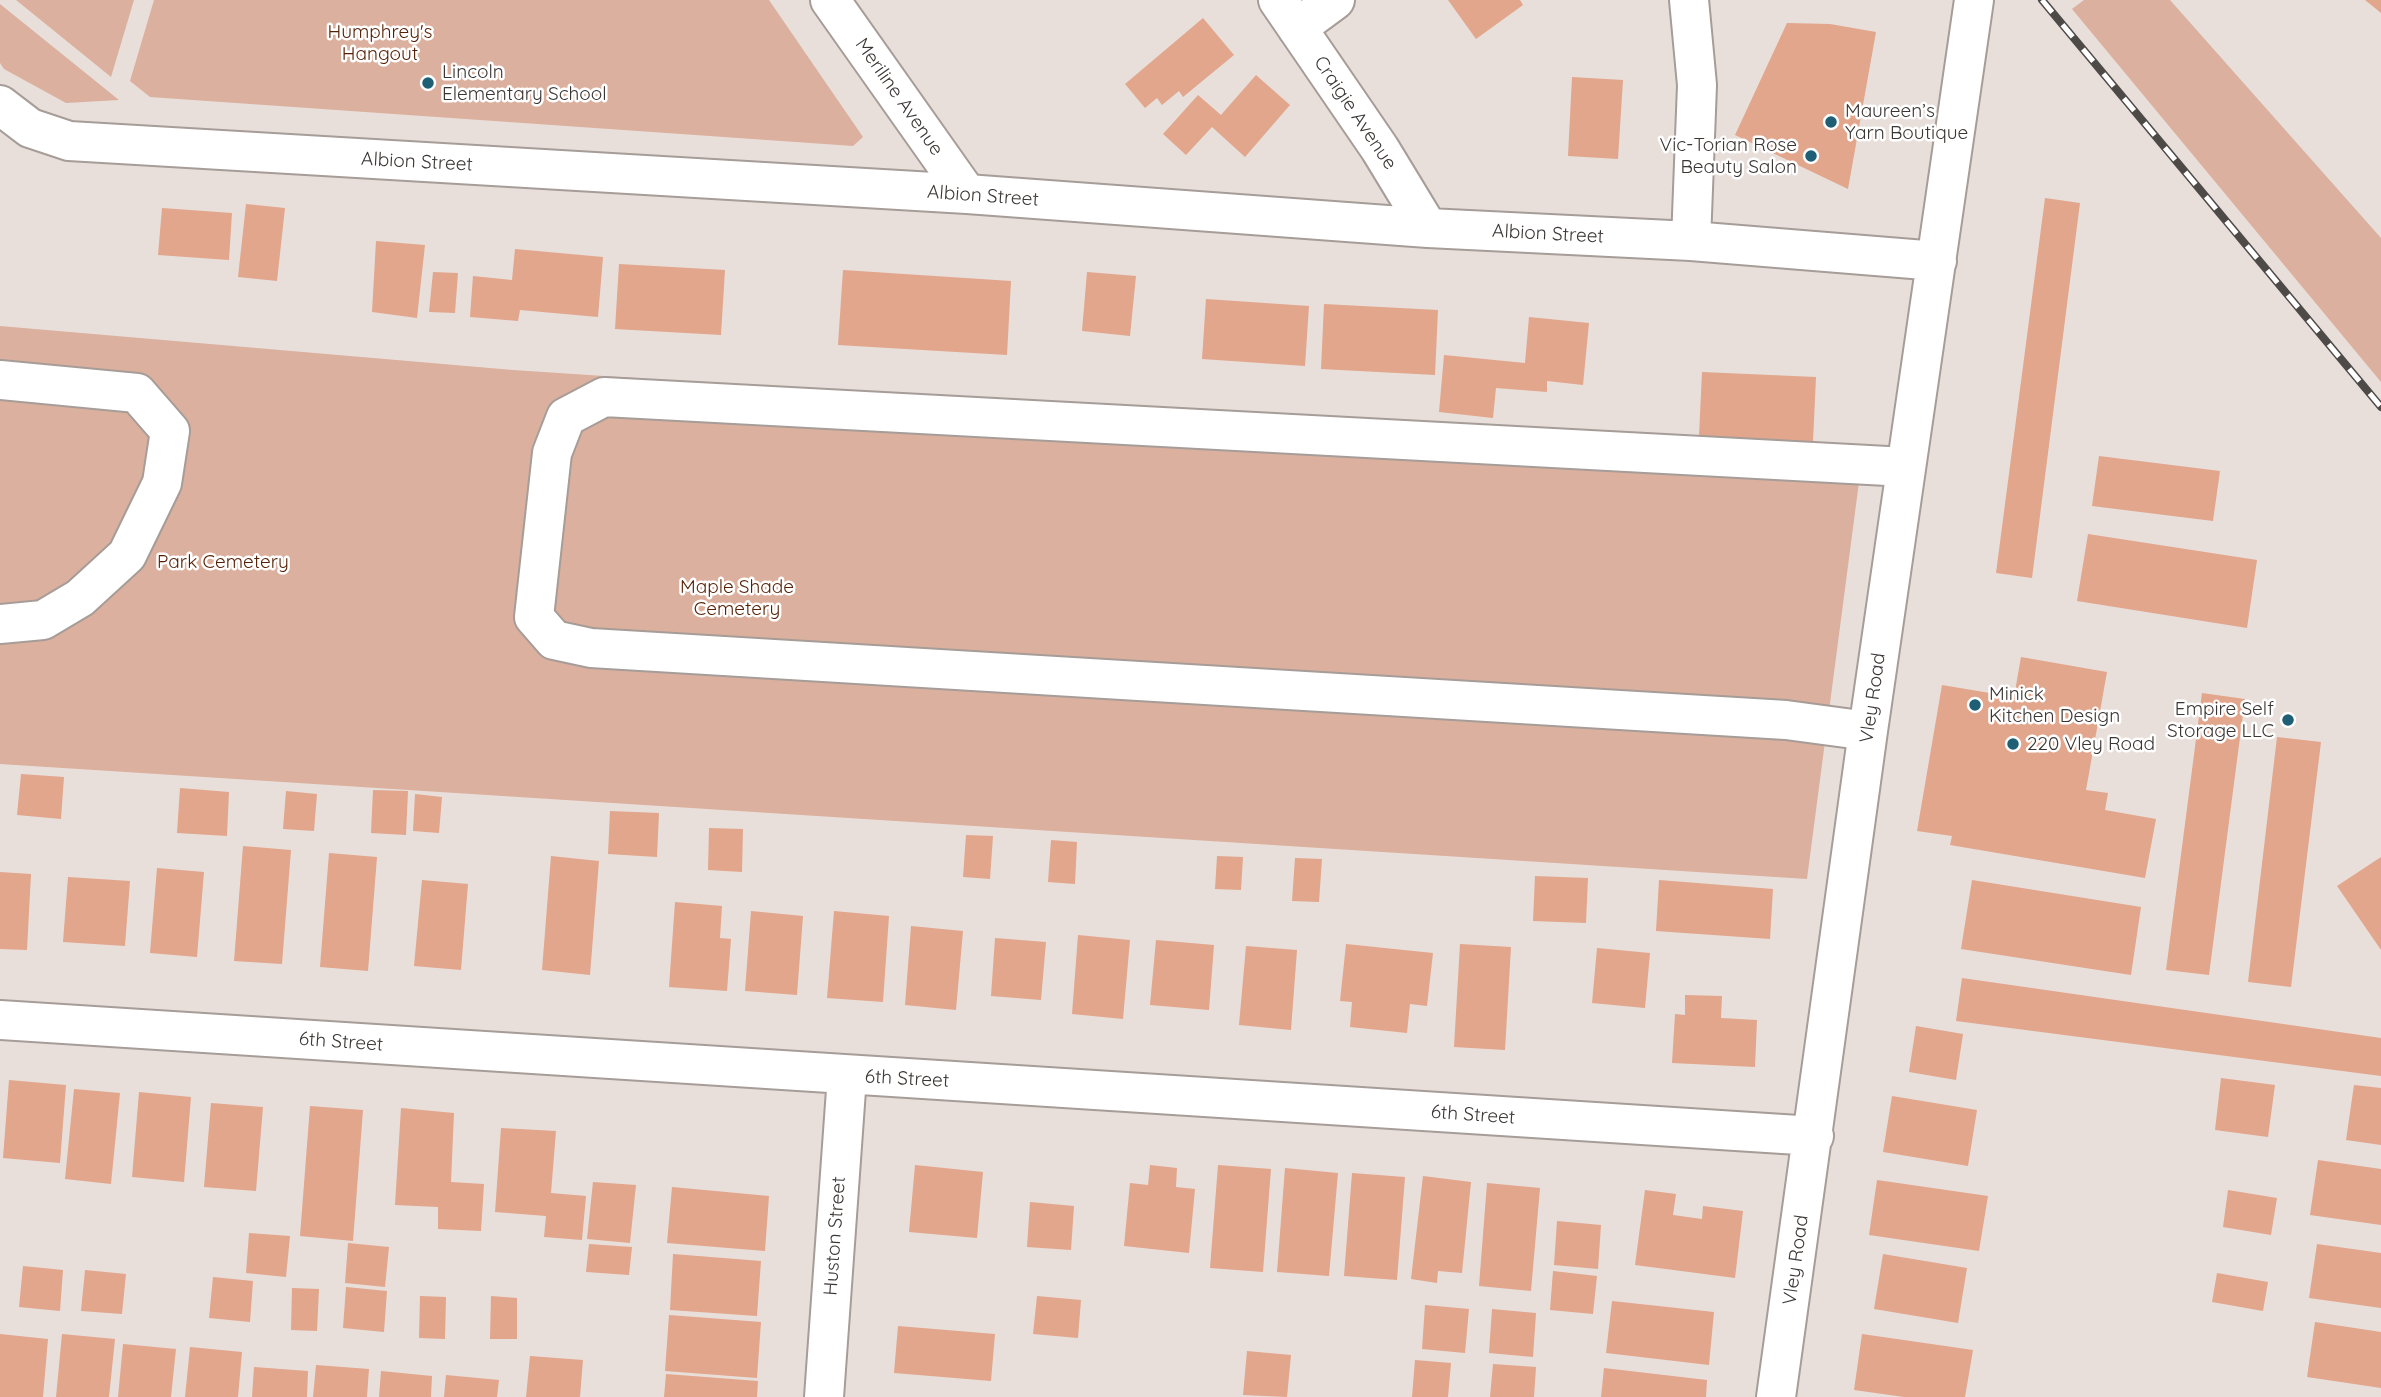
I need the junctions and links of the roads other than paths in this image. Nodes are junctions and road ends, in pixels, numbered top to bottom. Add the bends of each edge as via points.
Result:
1 (830, 0) edge
2 (1335, 0) edge
3 (1689, 0) edge
4 (1974, 0) edge
5 (1288, 14) edge
6 (15, 117) edge
7 (967, 194) junction
8 (1428, 228) junction
9 (1691, 241) junction
10 (1937, 261) junction
11 (0, 380) edge
12 (1906, 467) junction
13 (0, 624) edge
14 (1868, 731) junction
15 (0, 1020) edge
16 (846, 1076) junction
17 (1814, 1136) junction
18 (824, 1397) edge
19 (1776, 1397) edge

1 - 7 street, Meriline Avenue
2 - 5 street
3 - 9 street via 1697,85
4 - 10 street, Vley Road
5 - 8 street, Craigie Avenue
6 - 7 street, Albion Street via 81,142
7 - 8 street, Albion Street
8 - 9 street, Albion Street
9 - 10 street, Albion Street
10 - 12 street, Vley Road
11 - 13 street via 137,393 170,431 162,483 127,555 80,598 43,620
12 - 14 street, Vley Road
12 - 14 street via 604,397 566,417 552,453 534,617 554,640 591,648 1786,720
14 - 17 street, Vley Road
15 - 16 street, 6th Street
16 - 17 street, 6th Street
16 - 18 street, Huston Street
17 - 19 street, Vley Road

